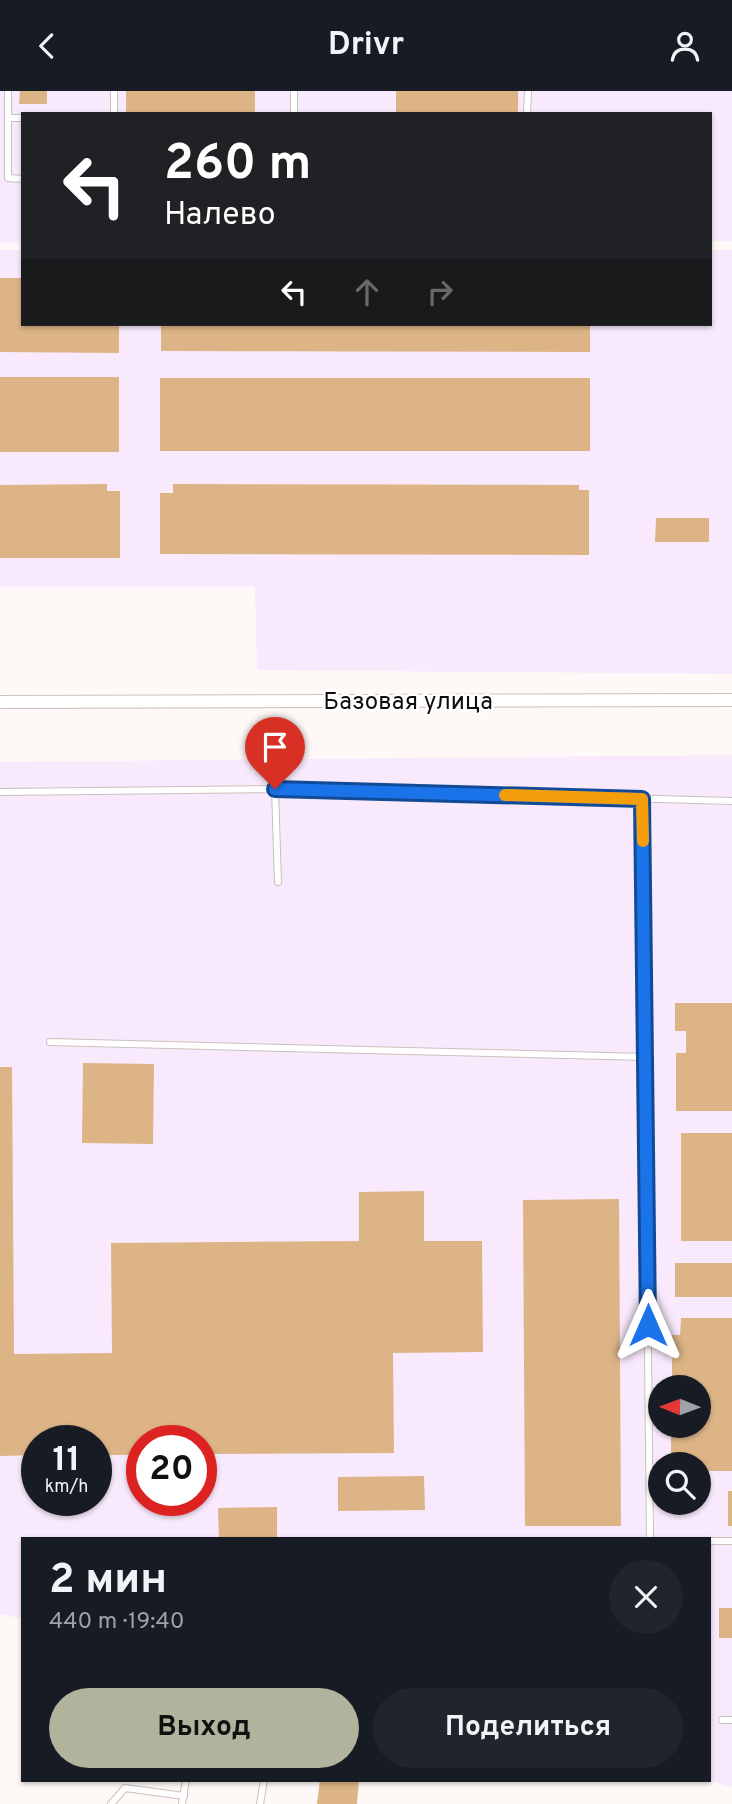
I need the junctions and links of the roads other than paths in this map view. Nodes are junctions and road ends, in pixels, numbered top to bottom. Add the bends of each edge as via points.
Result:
1 (8, 91) edge
2 (114, 91) edge
3 (294, 91) edge
4 (528, 91) edge
5 (114, 112) edge
6 (294, 112) edge
7 (527, 112) edge
8 (8, 118) junction
9 (21, 118) edge
10 (21, 179) edge
11 (732, 700) edge
12 (0, 702) edge
13 (275, 789) junction
14 (0, 792) edge
15 (642, 799) junction
16 (732, 801) edge
17 (278, 882) dead end
18 (50, 1042) dead end
19 (646, 1058) junction
20 (650, 1537) edge
21 (711, 1541) edge
22 (732, 1541) edge
23 (722, 1720) dead end
24 (732, 1720) edge
25 (186, 1782) edge
26 (264, 1782) edge
27 (184, 1796) junction
28 (111, 1804) edge
29 (182, 1804) edge
30 (260, 1804) edge

1 - 8 lane
2 - 5 lane
3 - 6 lane
4 - 7 lane
8 - 9 lane
8 - 10 lane via 8,178
11 - 12 street, Базовая улица
13 - 14 lane
13 - 15 lane
13 - 17 lane
15 - 16 lane
15 - 19 lane
18 - 19 lane
19 - 20 lane
21 - 22 lane
23 - 24 lane
25 - 27 lane
26 - 30 lane
27 - 28 lane via 125,1788
27 - 29 lane

